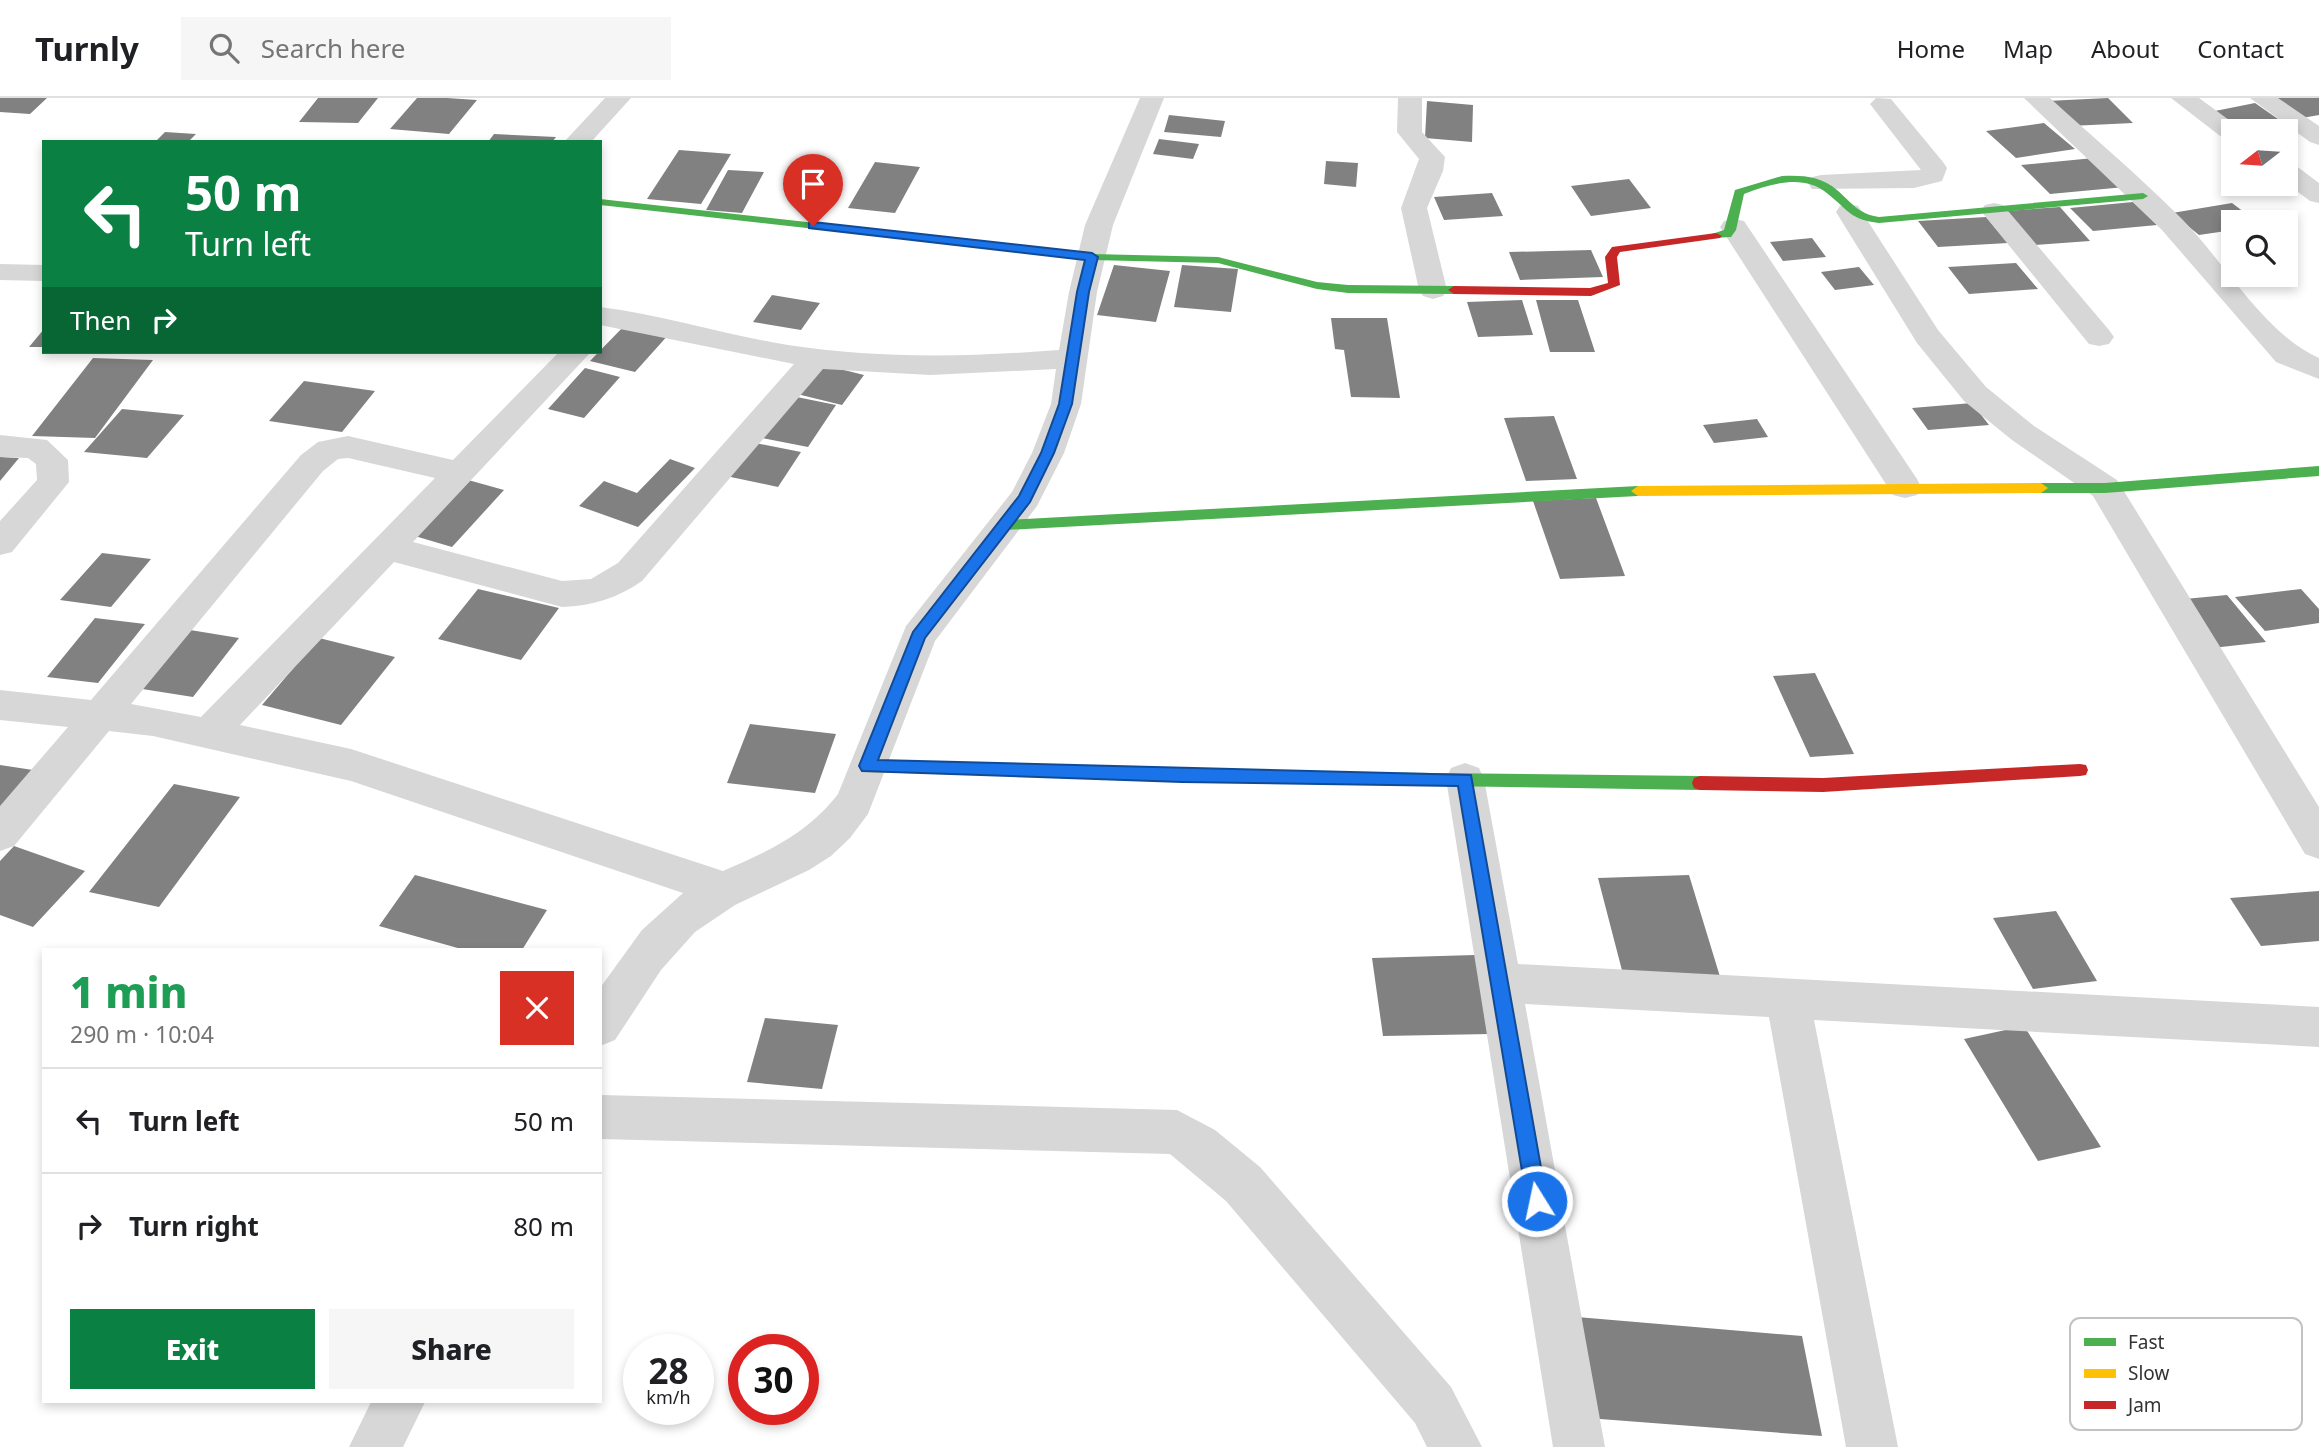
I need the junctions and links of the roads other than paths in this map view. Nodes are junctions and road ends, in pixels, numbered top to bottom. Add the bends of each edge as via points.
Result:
1 (619, 98) edge
2 (1153, 98) edge
3 (1410, 98) edge
4 (2036, 98) edge
5 (2183, 98) edge
6 (2262, 98) edge
7 (1882, 104) dead end
8 (2221, 125) edge
9 (2319, 137) edge
10 (579, 140) edge
11 (2298, 180) edge
12 (1821, 183) junction
13 (2319, 195) edge
14 (2143, 196) junction
15 (602, 202) edge
16 (1994, 211) junction
17 (1849, 212) junction
18 (1734, 227) junction
19 (1092, 257) junction
20 (0, 272) edge
21 (42, 273) edge
22 (1433, 290) junction
23 (603, 319) edge
24 (2099, 337) dead end
25 (574, 354) edge
26 (816, 358) junction
27 (1073, 358) junction
28 (2319, 369) edge
29 (0, 446) edge
30 (2319, 471) edge
31 (460, 473) junction
32 (1905, 487) junction
33 (2105, 488) junction
34 (1006, 525) junction
35 (0, 543) edge
36 (387, 548) junction
37 (0, 705) edge
38 (101, 716) junction
39 (208, 734) junction
40 (867, 766) junction
41 (2080, 770) dead end
42 (1465, 779) junction
43 (0, 834) edge
44 (2319, 842) edge
45 (726, 890) junction
46 (1500, 983) junction
47 (1788, 1000) junction
48 (602, 1023) edge
49 (2319, 1027) edge
50 (602, 1117) edge
51 (398, 1403) edge
52 (374, 1447) edge
53 (1456, 1447) edge
54 (1579, 1447) edge
55 (1872, 1447) edge

1 - 10 street
2 - 19 street via 1099,225
3 - 22 street via 1405,125 1432,157 1432,168 1414,199 1414,208
4 - 14 street
5 - 8 street
6 - 9 street
7 - 12 street via 1934,167 1933,175 1914,180
11 - 13 street
12 - 17 street
12 - 18 street via 1766,184 1739,192
14 - 16 street
14 - 28 street via 2287,355
15 - 19 street
16 - 17 street via 1898,220 1870,220
16 - 24 street
17 - 33 street via 1927,336 1968,386 2023,433
18 - 22 street via 1718,238 1616,249 1611,257 1615,285 1602,290
18 - 32 street
19 - 22 street via 1218,260 1317,285
19 - 27 street
20 - 21 street
23 - 26 street
25 - 31 street
26 - 27 street via 896,367
26 - 36 street via 630,572 608,588 562,594
27 - 34 street via 1066,404 1048,453
29 - 35 street via 37,447 52,460 53,482
30 - 33 street
31 - 36 street
31 - 38 street via 348,447 329,450 312,463
32 - 33 street
32 - 34 street via 1682,489
33 - 44 street
34 - 40 street via 919,636
36 - 39 street
37 - 38 street
38 - 39 street via 153,721
38 - 43 street
39 - 45 street via 351,765
40 - 42 street
40 - 45 street via 839,826 781,866
41 - 42 street via 1823,785
42 - 46 street
45 - 48 street via 681,918 638,967
46 - 47 street
46 - 54 street
47 - 49 street
47 - 55 street
50 - 53 street via 1177,1132 1242,1184 1433,1405
51 - 52 street

